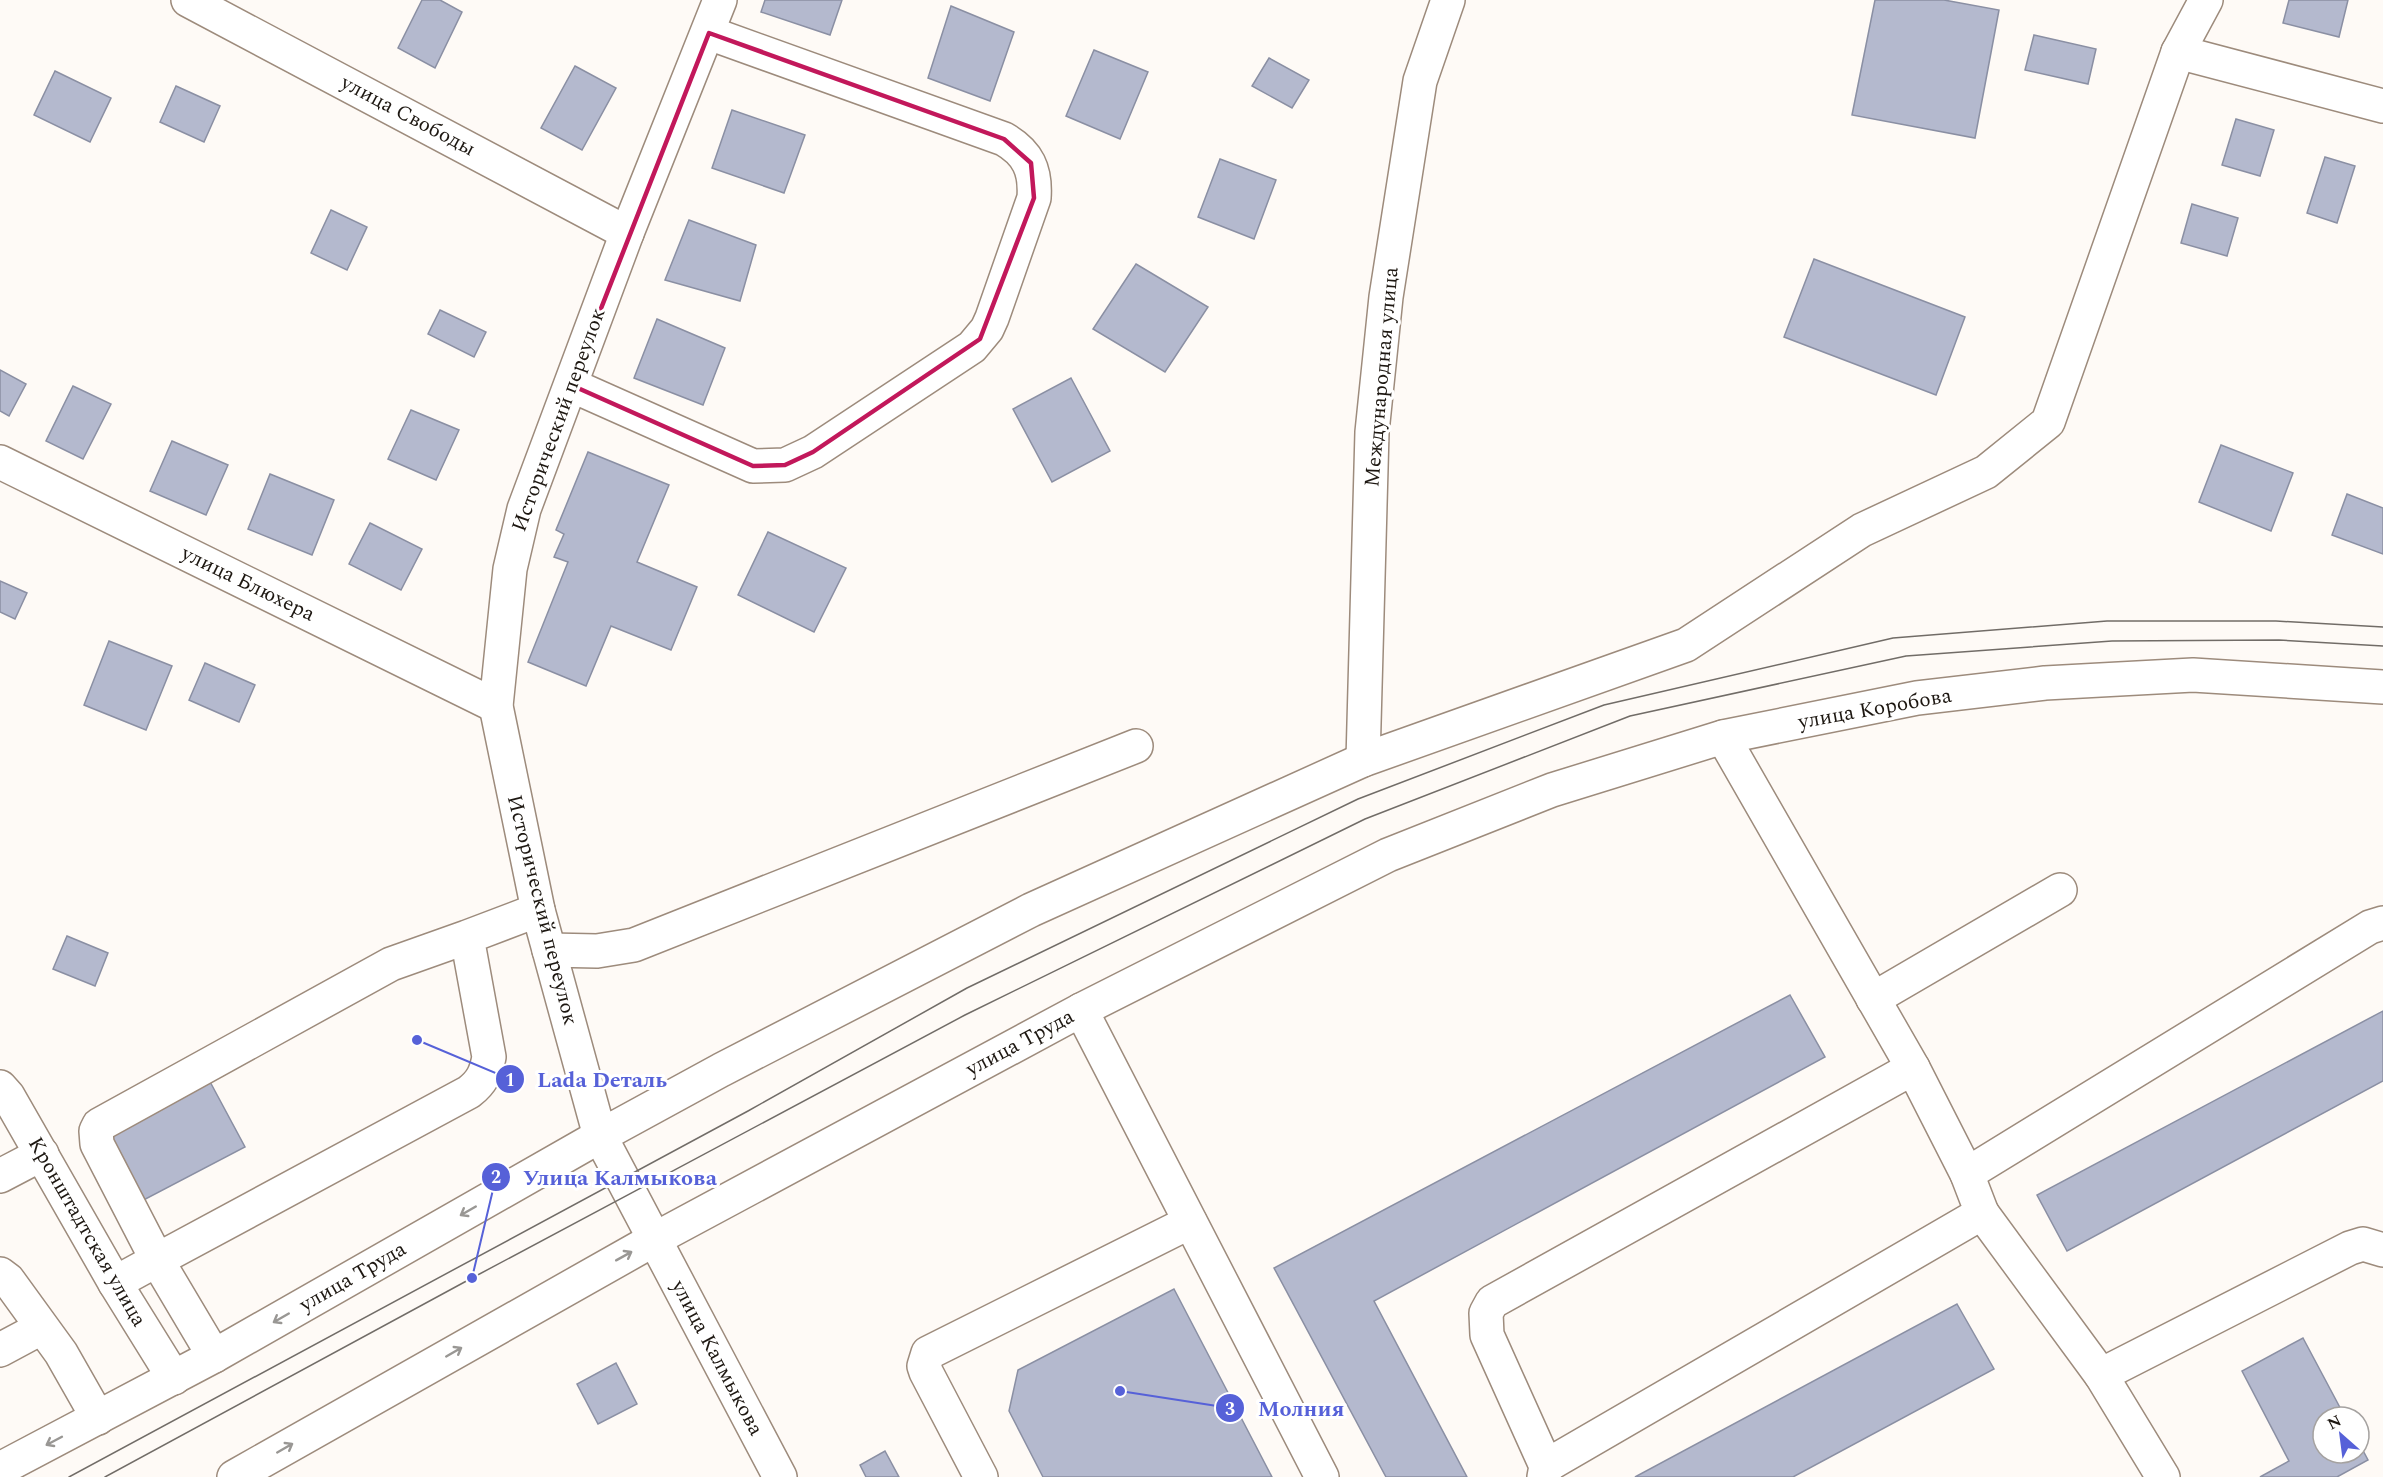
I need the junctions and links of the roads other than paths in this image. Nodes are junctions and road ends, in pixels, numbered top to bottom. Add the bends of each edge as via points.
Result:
1 (188, 0) edge
2 (720, 0) edge
3 (1448, 0) edge
4 (2206, 0) edge
5 (709, 33) junction
6 (2178, 52) junction
7 (2383, 105) edge
8 (627, 233) junction
9 (571, 385) junction
10 (0, 462) edge
11 (2383, 687) edge
12 (496, 706) junction
13 (1723, 737) junction
14 (1136, 746) dead end
15 (1363, 760) junction
16 (1388, 855) joint
17 (2060, 890) dead end
18 (538, 910) junction
19 (2383, 923) edge
20 (467, 937) junction
21 (549, 950) junction
22 (1873, 999) junction
23 (1081, 1010) junction
24 (1913, 1068) junction
25 (0, 1087) edge
26 (600, 1136) junction
27 (42, 1154) junction
28 (1967, 1174) junction
29 (0, 1176) edge
30 (1982, 1213) junction
31 (1190, 1222) junction
32 (655, 1239) junction
33 (2383, 1250) edge
34 (157, 1260) junction
35 (0, 1274) edge
36 (115, 1283) junction
37 (41, 1329) junction
38 (0, 1350) edge
39 (214, 1356) junction
40 (2101, 1375) junction
41 (174, 1378) junction
42 (98, 1418) junction
43 (0, 1469) edge
44 (1545, 1472) edge
45 (234, 1477) edge
46 (780, 1477) edge
47 (981, 1477) edge
48 (1322, 1477) edge
49 (2163, 1477) edge

1 - 8 street, улица Свободы
2 - 5 street, Исторический переулок
3 - 15 street, Международная улица via 1420,81 1386,297 1372,432
4 - 6 street, улица Труда
5 - 8 street, Исторический переулок
5 - 9 street via 1004,139 1019,148 1030,163 1035,180 1034,198 992,318 972,347 813,452 785,465 753,466
6 - 7 street
6 - 15 street, улица Труда via 2048,422 1986,472 1862,530 1686,645
8 - 9 street, Исторический переулок
9 - 12 street, Исторический переулок via 524,509 510,569
10 - 12 street, улица Блюхера
11 - 13 street, улица Коробова via 2193,675 2045,683 1917,698
12 - 18 street, Исторический переулок
13 - 16 street, улица Коробова via 1552,790
13 - 22 street
14 - 21 street via 634,945 597,951
15 - 26 street, улица Труда via 1030,910
16 - 23 street, улица Труда
17 - 22 street
18 - 20 street
18 - 21 street, Исторический переулок
19 - 28 street via 2370,927
20 - 34 street via 489,1057 480,1083
20 - 34 street via 391,964 99,1125 97,1144
21 - 26 street, Исторический переулок
22 - 24 street
23 - 31 street
23 - 32 street, улица Труда
24 - 28 street
24 - 44 street via 1492,1302 1486,1313 1487,1335
25 - 27 street, Кронштадтская улица
26 - 32 street
26 -> 39 street, улица Труда
27 - 29 street
27 - 36 street, Кронштадтская улица
28 - 30 street
30 - 40 street
30 - 44 street
31 - 47 street via 928,1353 926,1372
31 - 48 street
45 -> 32 street, улица Труда
32 - 46 street, улица Калмыкова
33 - 40 street via 2363,1244 2350,1248
34 - 36 street
34 - 39 street
35 - 37 street
36 - 41 street, Кронштадтская улица
37 - 38 street
37 - 42 street via 61,1353
39 - 41 street, улица Труда
40 - 49 street
41 - 42 street, улица Труда
42 -> 43 street, улица Труда

